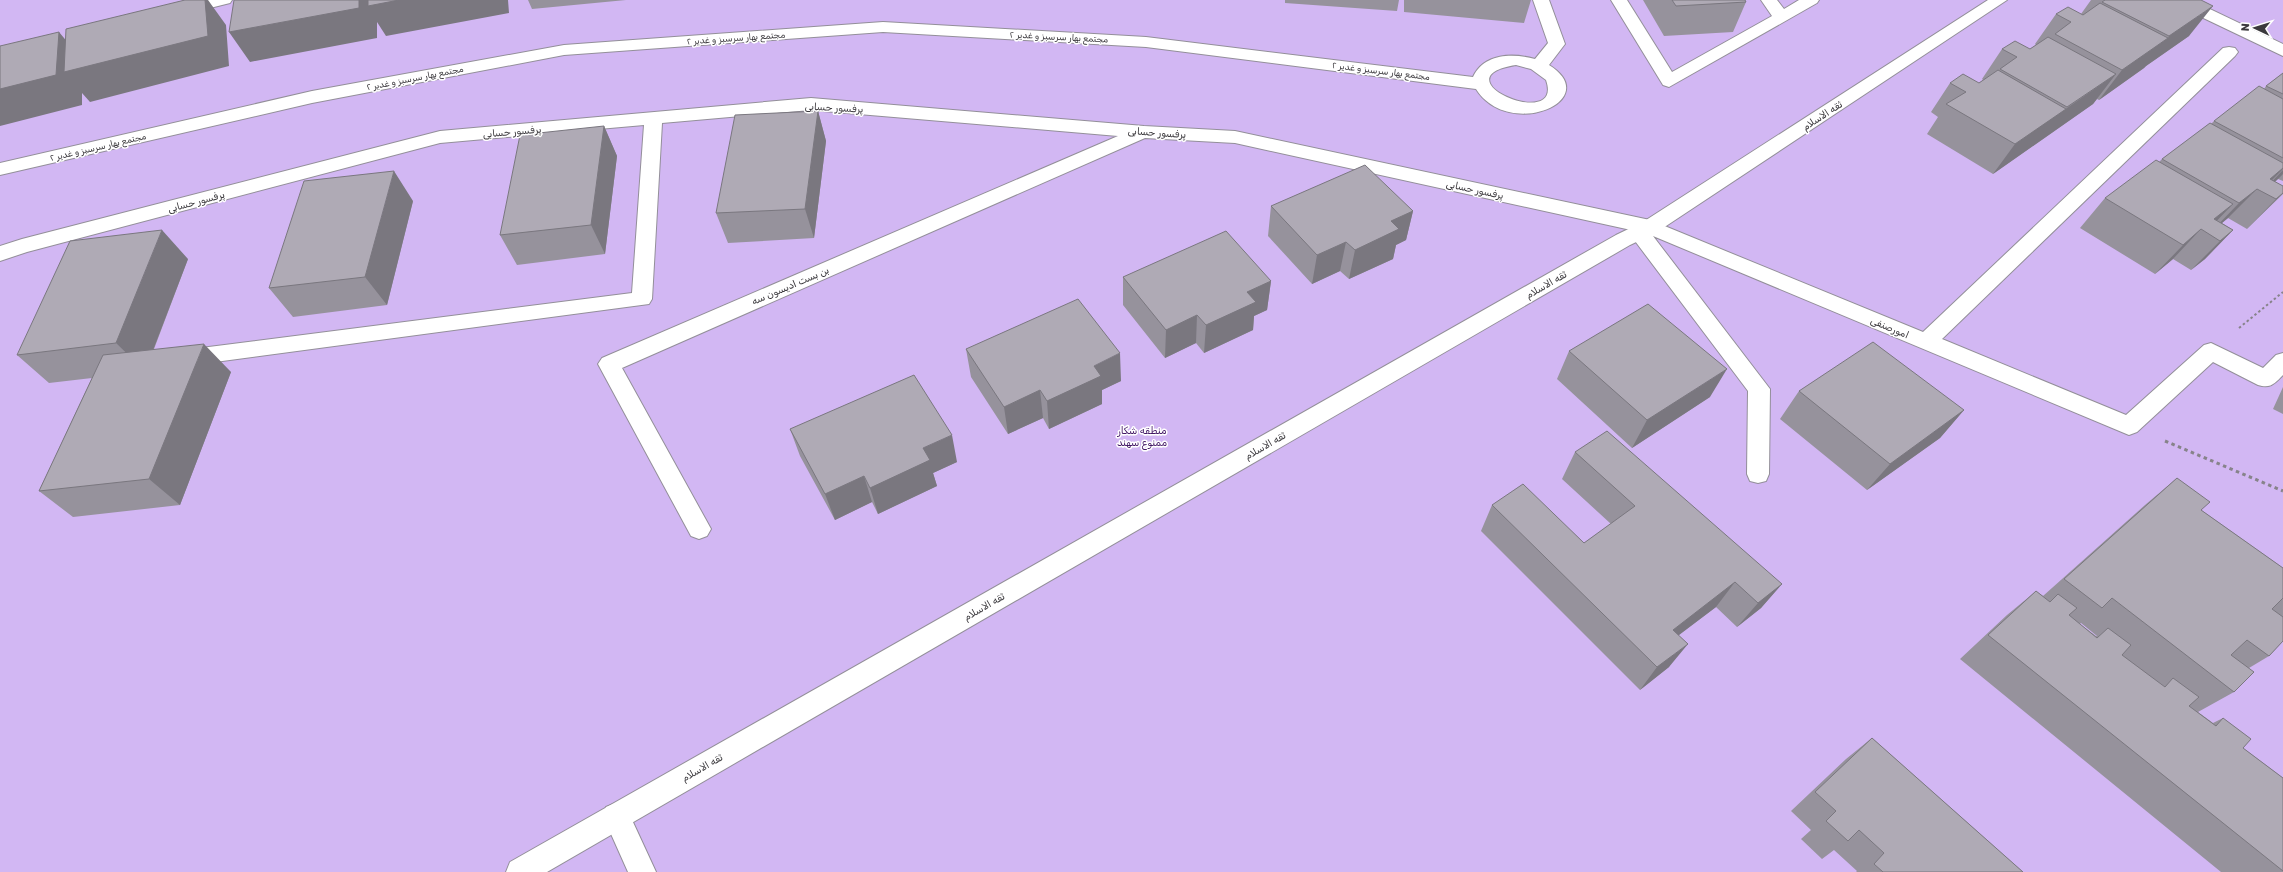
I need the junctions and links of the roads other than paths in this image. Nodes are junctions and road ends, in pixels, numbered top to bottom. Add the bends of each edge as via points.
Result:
1 (224, 0) edge
2 (1541, 0) edge
3 (1619, 0) edge
4 (1769, 0) edge
5 (1810, 0) edge
6 (1999, 0) edge
7 (2178, 0) edge
8 (168, 14) edge
9 (1781, 17) junction
10 (2283, 51) edge
11 (2229, 52) dead end
12 (1539, 66) junction
13 (1481, 84) junction
14 (653, 118) junction
15 (1144, 132) junction
16 (0, 169) edge
17 (1645, 229) junction
18 (0, 254) edge
19 (1926, 342) junction
20 (181, 359) edge
21 (2283, 361) edge
22 (1758, 474) dead end
23 (699, 529) dead end
24 (616, 816) junction
25 (520, 872) edge
26 (642, 872) edge

1 - 8 street
2 - 12 street via 1557,44
3 - 9 street via 1669,81
4 - 9 street
5 - 9 street
6 - 17 street, ثقه الاسلام
7 - 10 street
11 - 19 street
12 - 13 street via 1516,60 1494,64 1481,75
12 - 13 street via 1555,80 1557,87 1556,95 1551,102 1542,106 1530,109 1504,105 1485,92
13 - 16 street, مجتمع بهار سرسبز و غدیر ۲ via 1146,42 883,27 564,50 312,97
14 - 15 street, پرفسور حسابی via 811,104
14 - 18 street, پرفسور حسابی via 440,138 22,246
14 - 20 street via 642,299
15 - 17 street, پرفسور حسابی via 1235,137
15 - 23 street, بن بست ادیسون سه via 609,364
17 - 19 street, امورصنفی
17 - 22 street via 1759,389
17 - 24 street, ثقه الاسلام
19 - 21 street, امورصنفی via 2129,426 2211,351 2266,379
24 - 25 street, ثقه الاسلام
24 - 26 street

